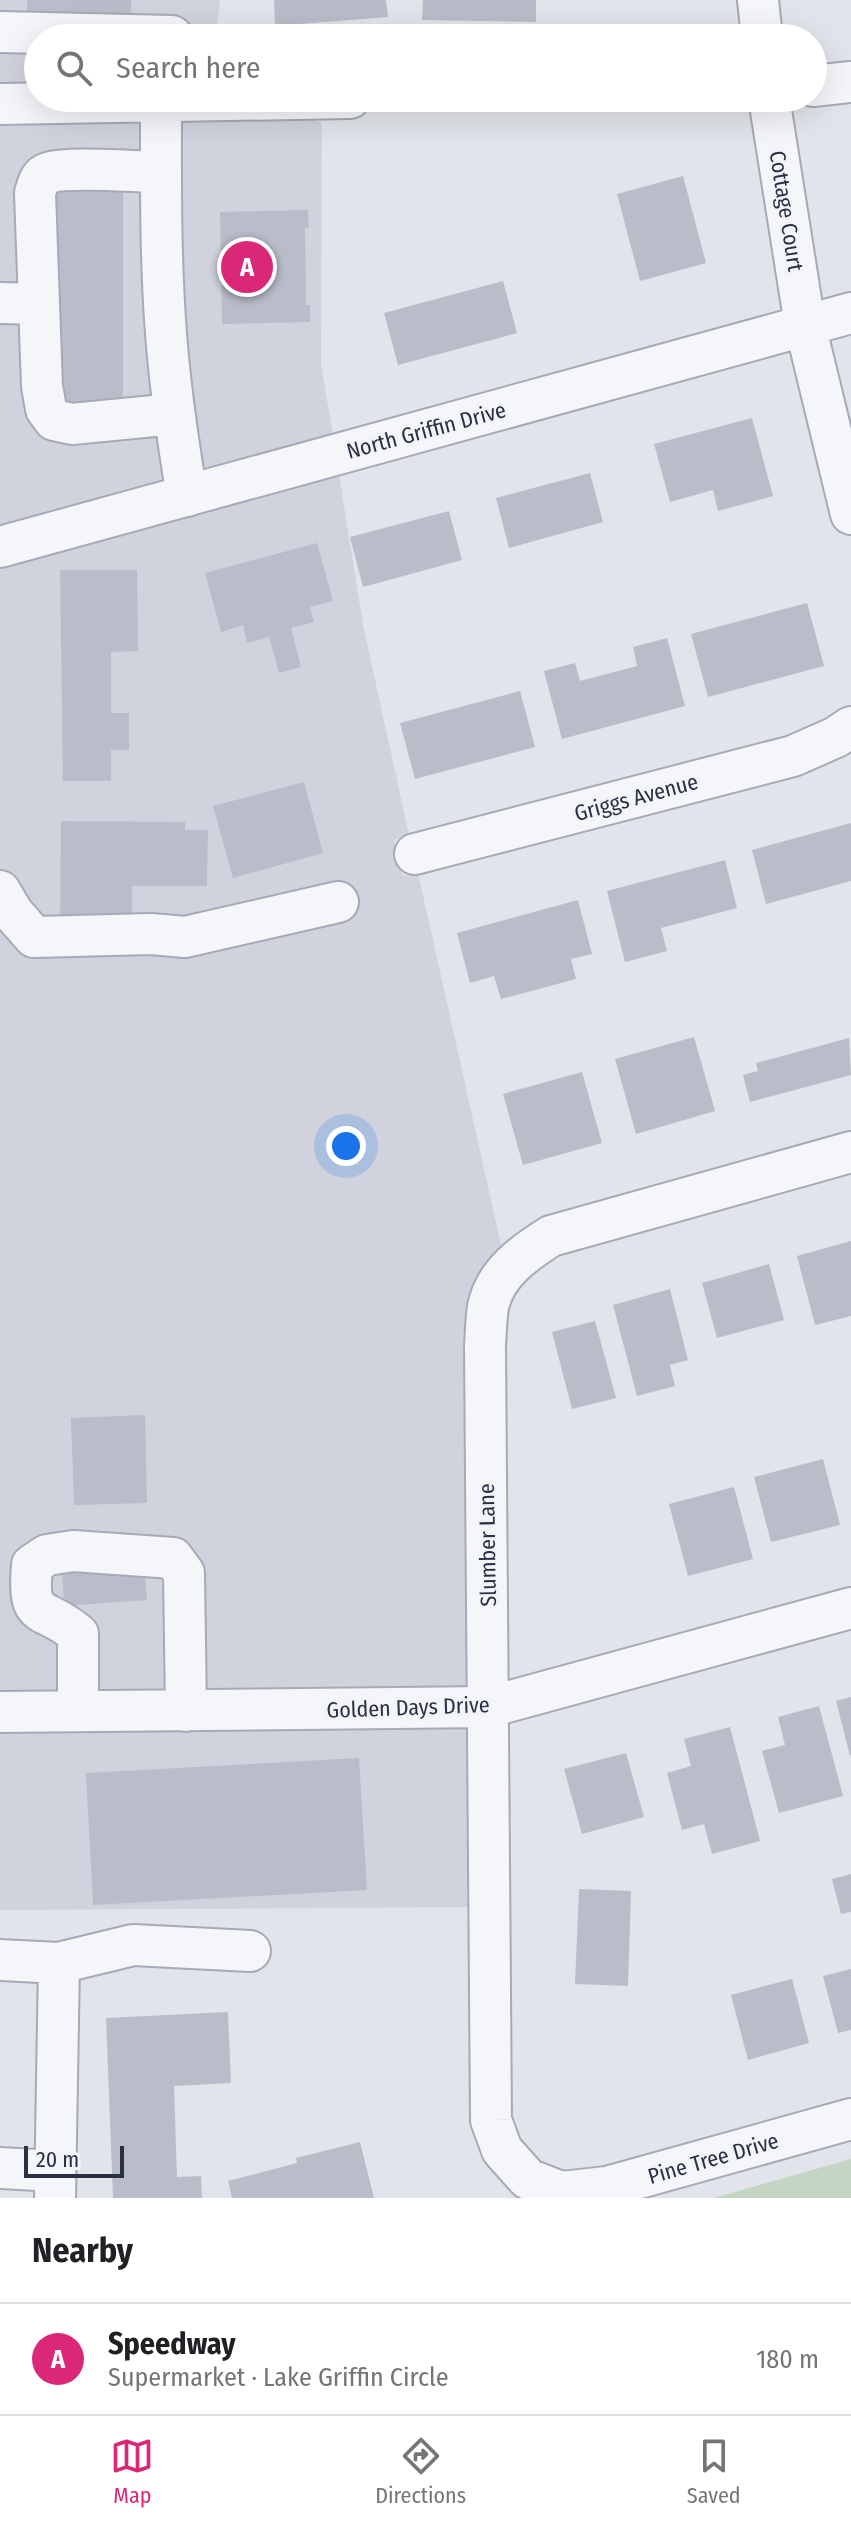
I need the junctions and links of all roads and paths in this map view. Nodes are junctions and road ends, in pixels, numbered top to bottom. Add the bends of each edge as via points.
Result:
1 (758, 0) edge
2 (761, 24) edge
3 (24, 31) edge
4 (0, 32) edge
5 (851, 82) edge
6 (827, 85) edge
7 (24, 103) edge
8 (0, 104) edge
9 (168, 112) edge
10 (771, 112) edge
11 (161, 172) junction
12 (0, 303) edge
13 (39, 304) junction
14 (851, 313) edge
15 (805, 325) junction
16 (174, 414) junction
17 (187, 496) junction
18 (851, 514) edge
19 (0, 547) edge
20 (851, 727) edge
21 (415, 854) dead end
22 (0, 891) edge
23 (338, 902) dead end
24 (851, 1152) edge
25 (851, 1608) edge
26 (489, 1707) junction
27 (78, 1711) junction
28 (186, 1711) junction
29 (0, 1712) edge
30 (250, 1951) dead end
31 (0, 1960) edge
32 (59, 1963) junction
33 (851, 2119) edge
34 (0, 2168) edge
35 (528, 2179) joint
36 (55, 2184) edge

1 - 2 street
3 - 4 street
5 - 6 street
7 - 8 street
9 - 11 street
10 - 15 street, Cottage Court
11 - 13 street via 62,171 38,181
11 - 16 street via 165,332
12 - 13 street
13 - 16 street via 42,386 54,420 72,424
14 - 15 street, North Griffin Drive
15 - 17 street, North Griffin Drive
15 - 18 street, Cottage Court
16 - 17 street
17 - 19 street, North Griffin Drive
20 - 21 street, Griggs Avenue via 793,756
22 - 23 street via 34,937 185,937
24 - 26 street, Slumber Lane via 551,1236 523,1254 499,1281 488,1306 485,1346
25 - 26 street, Golden Days Drive
26 - 28 street, Golden Days Drive
26 - 35 street, Slumber Lane via 491,2120 502,2150
27 - 28 street, Golden Days Drive
27 - 28 street via 78,1634 33,1605 30,1593 32,1565 47,1555 73,1551 173,1558 184,1573
27 - 29 street, Golden Days Drive
30 - 32 street via 133,1945
31 - 32 street
32 - 36 street
33 - 35 street, Pine Tree Drive via 607,2187 561,2192
34 - 36 street

